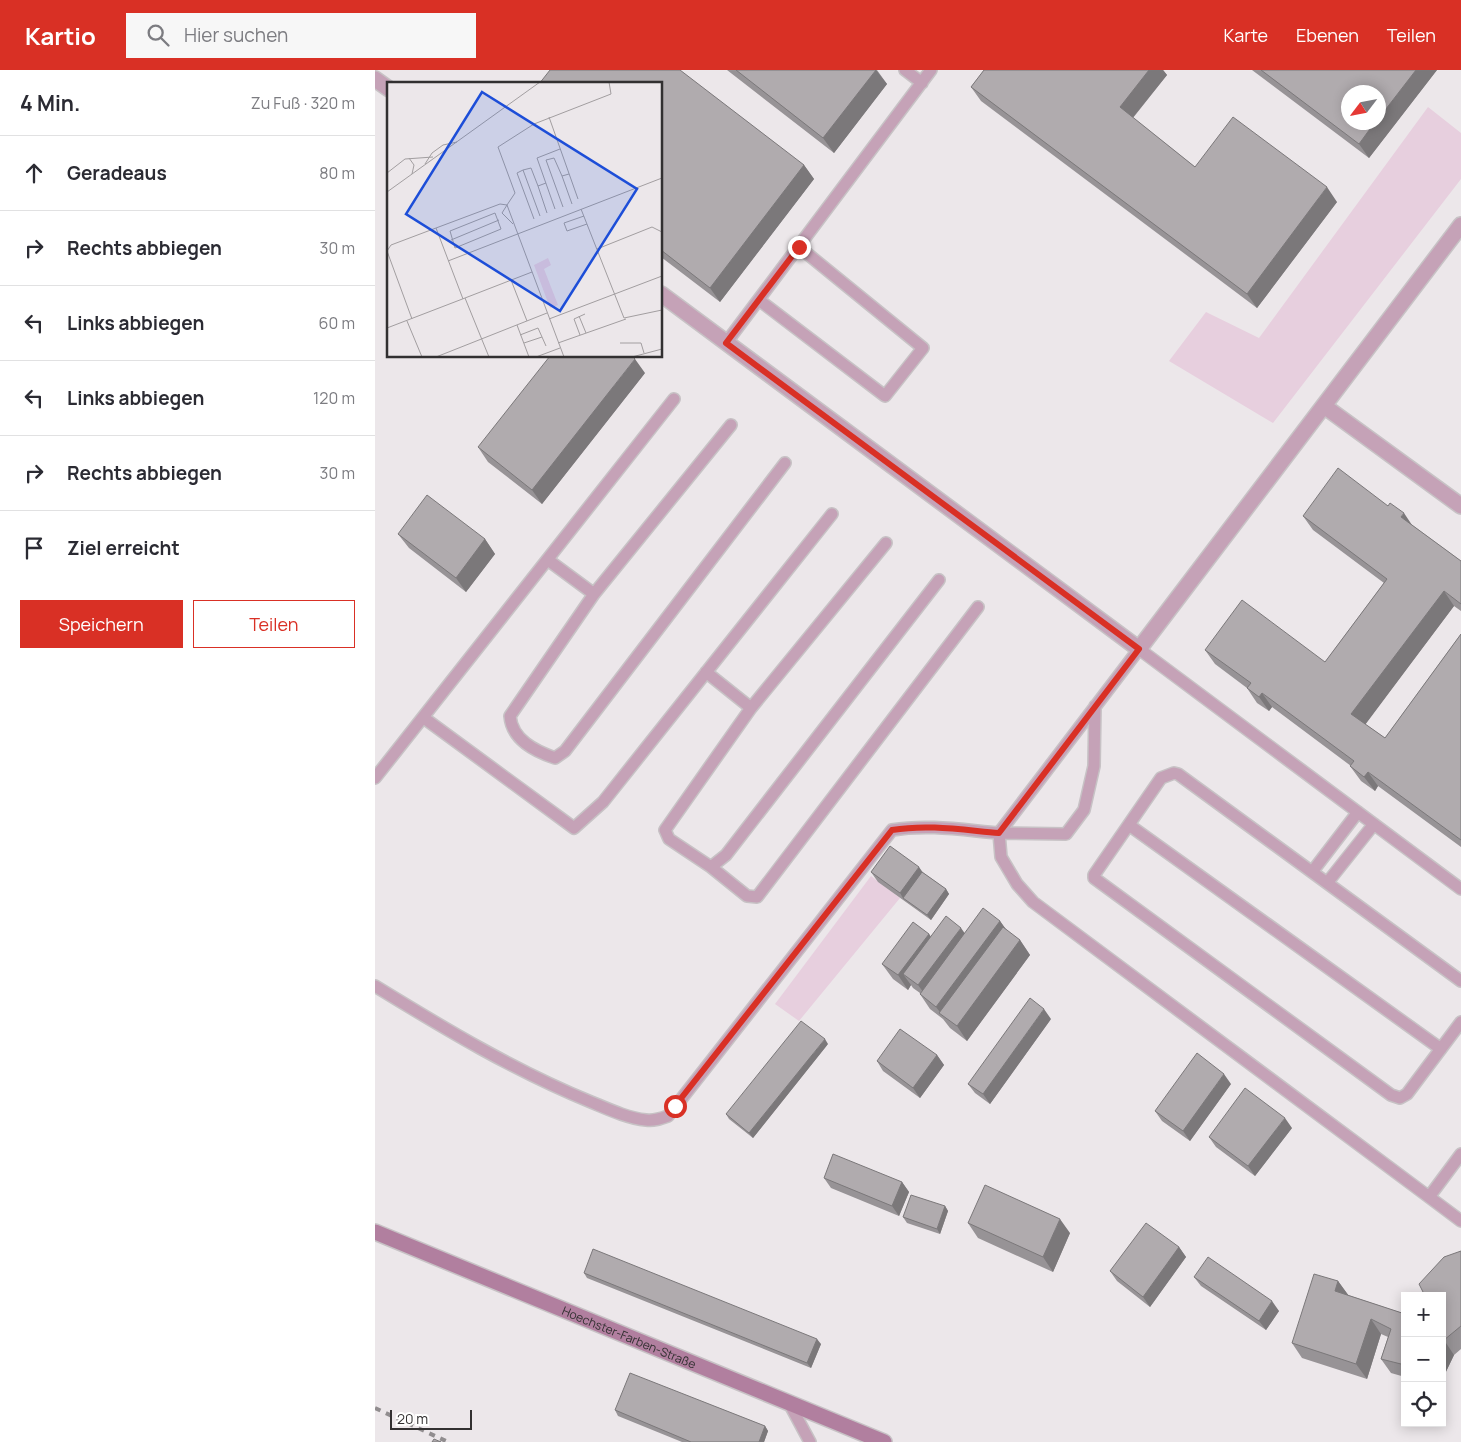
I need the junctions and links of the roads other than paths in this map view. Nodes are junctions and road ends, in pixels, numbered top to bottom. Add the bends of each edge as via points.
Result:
1 (905, 70) edge
2 (931, 70) edge
3 (375, 79) edge
4 (922, 82) junction
5 (387, 88) edge
6 (1461, 225) edge
7 (799, 247) junction
8 (663, 296) edge
9 (759, 300) junction
10 (726, 343) junction
11 (674, 399) dead end
12 (1324, 406) junction
13 (731, 425) dead end
14 (785, 463) dead end
15 (1461, 505) edge
16 (832, 514) dead end
17 (886, 543) dead end
18 (548, 560) junction
19 (939, 580) dead end
20 (594, 594) junction
21 (979, 607) dead end
22 (1139, 649) junction
23 (706, 672) junction
24 (1095, 706) junction
25 (751, 708) junction
26 (424, 718) junction
27 (375, 778) edge
28 (1358, 812) junction
29 (1374, 824) junction
30 (1129, 825) junction
31 (999, 833) junction
32 (711, 868) junction
33 (1312, 872) junction
34 (1327, 883) junction
35 (1461, 888) edge
36 (1461, 981) edge
37 (375, 986) edge
38 (1461, 1022) edge
39 (1441, 1049) junction
40 (1461, 1154) edge
41 (1429, 1197) junction
42 (1461, 1221) edge
43 (375, 1232) edge
44 (789, 1403) junction
45 (810, 1442) edge
46 (884, 1442) edge

1 - 4 lane
2 - 4 lane
3 - 5 street
4 - 7 lane
6 - 12 street
7 - 9 lane
7 - 9 lane via 923,348 885,396
8 - 10 street
9 - 10 lane
10 - 22 street
11 - 18 lane
12 - 15 street
12 - 22 street
13 - 20 lane
14 - 20 lane via 565,751 555,758 533,750 511,727 510,716
16 - 23 lane
17 - 25 lane
18 - 20 lane
18 - 26 lane
19 - 32 lane via 726,855
21 - 32 lane via 757,896 747,896
22 - 24 lane
22 - 28 lane
23 - 25 lane
23 - 26 lane via 603,802 574,828
24 - 31 lane
24 - 31 lane via 1094,766 1084,810 1066,834
25 - 32 lane via 665,830 669,839
26 - 27 lane
28 - 29 lane
28 - 33 lane
29 - 34 lane
29 - 35 lane
30 - 33 lane via 1161,778 1178,774
30 - 39 lane
30 - 39 lane via 1094,878 1383,1089 1400,1098 1407,1094
31 - 37 lane via 935,827 892,830 671,1111 659,1120 622,1114 553,1087 461,1038
31 - 41 lane via 1001,857 1017,884 1033,902
33 - 34 lane
34 - 36 lane
38 - 39 lane
40 - 41 lane
41 - 42 lane
43 - 44 main road, Hoechster-Farben-Straße
44 - 45 lane
44 - 46 main road, Hoechster-Farben-Straße

